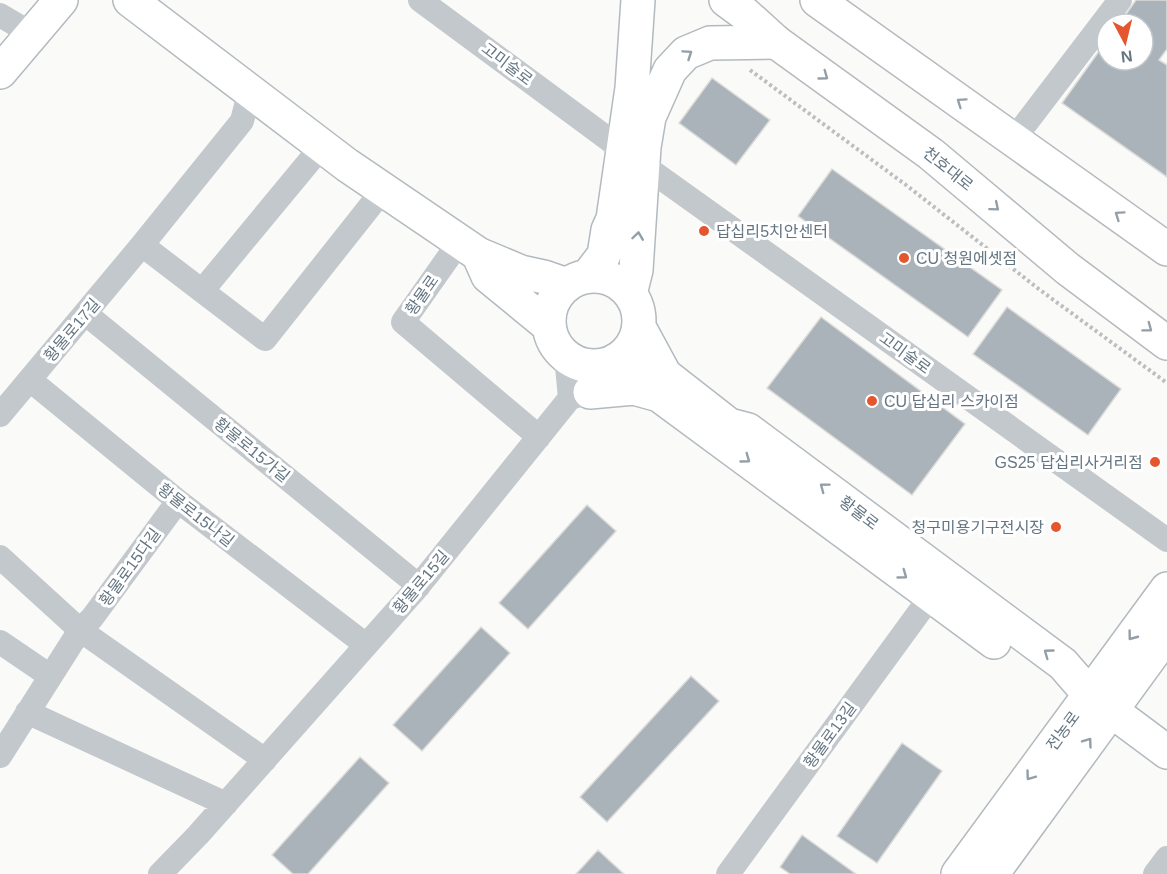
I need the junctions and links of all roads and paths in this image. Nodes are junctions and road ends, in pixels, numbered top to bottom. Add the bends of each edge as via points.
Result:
1 (60, 0) edge
2 (130, 0) edge
3 (420, 0) edge
4 (638, 0) edge
5 (817, 0) edge
6 (1120, 0) edge
7 (743, 5) edge
8 (0, 15) edge
9 (32, 34) junction
10 (776, 42) junction
11 (748, 69) dead end
12 (0, 72) edge
13 (250, 90) junction
14 (638, 115) junction
15 (1014, 139) junction
16 (322, 146) junction
17 (633, 158) junction
18 (383, 189) junction
19 (608, 230) junction
20 (142, 245) junction
21 (469, 247) junction
22 (1167, 249) edge
23 (566, 279) junction
24 (202, 291) junction
25 (630, 294) junction
26 (86, 314) junction
27 (549, 326) junction
28 (639, 327) junction
29 (1167, 343) edge
30 (566, 356) junction
31 (613, 361) junction
32 (30, 380) junction
33 (1167, 383) edge
34 (580, 395) junction
35 (659, 395) junction
36 (0, 415) edge
37 (539, 437) junction
38 (178, 501) junction
39 (1167, 540) edge
40 (0, 557) edge
41 (419, 586) junction
42 (1167, 589) edge
43 (931, 596) junction
44 (80, 630) junction
45 (1167, 634) edge
46 (0, 642) edge
47 (366, 645) junction
48 (50, 676) junction
49 (1100, 702) junction
50 (27, 712) junction
51 (1167, 752) edge
52 (0, 756) edge
53 (265, 760) junction
54 (226, 804) junction
55 (1167, 858) edge
56 (160, 874) edge
57 (728, 874) edge
58 (958, 874) edge
59 (992, 874) edge
60 (1155, 874) edge

1 - 9 street
2 - 13 street
3 - 17 street, 고미술로
4 - 14 street
15 -> 5 street
6 - 15 street
7 - 10 street, 천호대로
8 - 9 street
9 - 12 street
14 -> 10 street via 686,53 710,43
10 -> 29 street, 천호대로 via 931,154 1068,268
11 - 33 path
13 - 16 street
13 - 20 street, 황물로17길 via 242,121
14 - 17 street
22 -> 15 street
16 - 18 street
16 - 24 street
17 - 19 street
25 -> 17 street via 636,270
17 - 39 street, 고미술로
18 - 21 street
18 - 24 street via 265,339
19 - 23 street via 582,254
19 - 23 street via 604,255
20 - 24 street
20 - 26 street, 황물로17길
21 - 23 street via 521,272
21 - 27 street via 488,276
21 - 37 street, 황물로 via 403,322
23 - 25 street via 600,276 622,285
23 - 27 street via 552,303
25 - 28 street via 639,315
26 - 32 street, 황물로17길
26 - 41 street, 황물로15가길
27 - 30 street via 551,338
28 - 31 street via 629,348
49 -> 28 street, 황물로 via 1064,664 748,430 729,425 664,375
30 - 31 street via 587,366
30 - 34 street
31 - 34 street, 황물로15길 via 605,381
31 - 35 street, 황물로
32 - 36 street, 황물로17길
32 - 38 street, 황물로15나길
34 - 35 street via 634,388
34 - 37 street, 황물로15길
35 -> 43 street, 황물로
37 - 41 street, 황물로15길
38 - 44 street, 황물로15다길
38 - 47 street, 황물로15나길
40 - 44 street
41 - 47 street, 황물로15길
42 -> 49 street, 전농로
43 - 49 street, 황물로 via 1050,682
43 - 57 street, 황물로13길
44 - 48 street, 황물로15다길
44 - 53 street
45 - 49 street, 전농로
46 - 48 street
47 - 53 street, 황물로15길
48 - 50 street, 황물로15다길
49 - 51 street, 황물로
49 -> 58 street, 전농로
59 -> 49 street, 전농로
50 - 52 street, 황물로15다길
50 - 54 street
53 - 54 street, 황물로15길
54 - 56 street, 황물로15길
55 - 60 street

